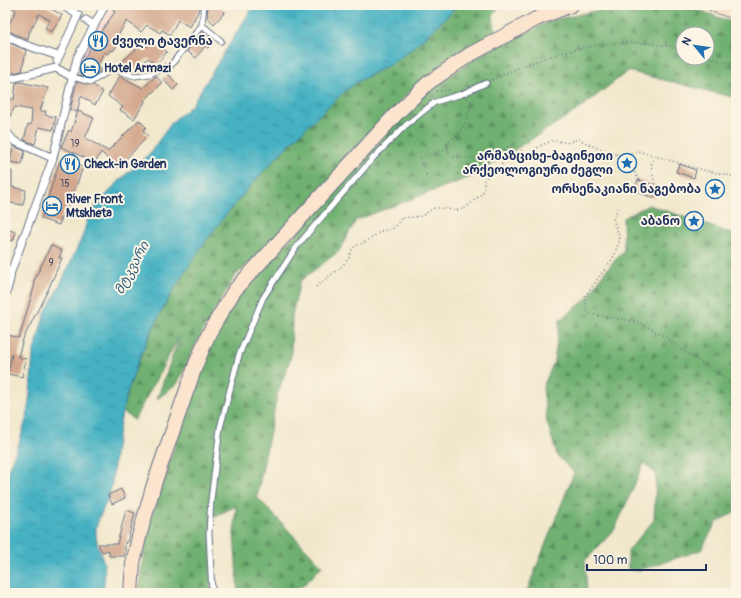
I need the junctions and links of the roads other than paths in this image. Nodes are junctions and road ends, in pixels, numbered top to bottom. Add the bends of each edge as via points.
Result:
1 (62, 5) edge
2 (105, 5) edge
3 (204, 5) edge
4 (571, 5) edge
5 (716, 5) edge
6 (736, 12) edge
7 (83, 18) junction
8 (94, 24) junction
9 (202, 25) junction
10 (5, 36) edge
11 (221, 41) dead end
12 (57, 62) junction
13 (72, 77) junction
14 (5, 80) edge
15 (486, 83) road end
16 (5, 130) edge
17 (53, 158) junction
18 (9, 277) joint
19 (5, 292) edge
20 (131, 593) edge
21 (212, 593) edge

1 - 7 street
2 - 8 street
3 - 9 lane
4 - 20 main road via 536,19 475,52 428,83 391,119 234,291 209,333 196,364 154,484 133,563
5 - 6 main road
7 - 8 street
7 - 12 street via 74,24
8 - 13 street via 77,58
9 - 11 lane
9 - 13 lane via 171,65 150,74 135,76 112,69 91,82
10 - 12 street
12 - 13 street
12 - 14 street
13 - 17 street
15 - 21 lane via 435,102 406,125 374,157 297,246 264,298 239,355 220,428 208,533
16 - 17 street via 14,141
17 - 18 street
18 - 19 street

